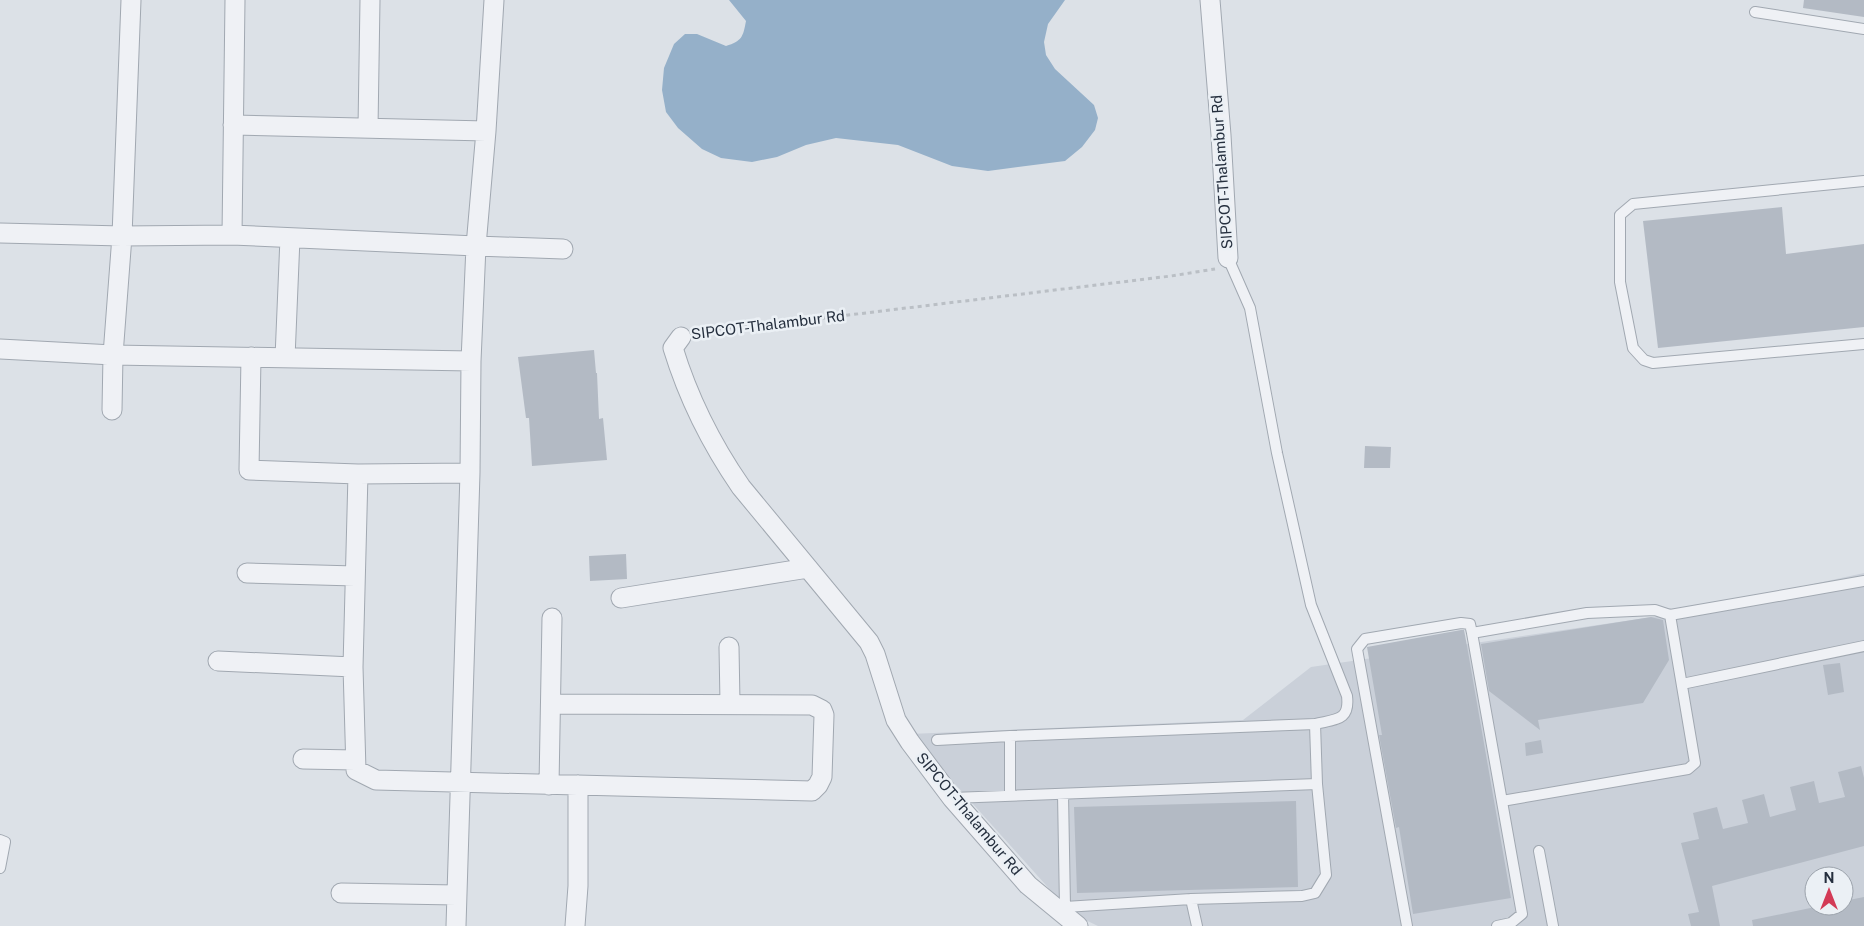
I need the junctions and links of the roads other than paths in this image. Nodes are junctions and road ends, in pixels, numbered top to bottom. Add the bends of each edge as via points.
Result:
1 (131, 0) edge
2 (235, 0) edge
3 (370, 0) edge
4 (494, 0) edge
5 (1210, 0) edge
6 (1755, 12) dead end
7 (1864, 29) edge
8 (233, 125) junction
9 (368, 128) junction
10 (486, 131) junction
11 (1864, 181) edge
12 (0, 233) edge
13 (232, 235) junction
14 (122, 236) junction
15 (290, 238) junction
16 (476, 246) junction
17 (563, 249) dead end
18 (1228, 258) joint
19 (681, 337) road end
20 (1864, 344) edge
21 (0, 349) edge
22 (114, 355) junction
23 (251, 357) junction
24 (285, 358) junction
25 (470, 361) junction
26 (112, 410) dead end
27 (470, 473) junction
28 (358, 474) junction
29 (808, 568) junction
30 (247, 573) dead end
31 (355, 576) junction
32 (1864, 581) edge
33 (621, 598) dead end
34 (1670, 615) junction
35 (552, 618) dead end
36 (1472, 633) junction
37 (1864, 646) edge
38 (729, 647) dead end
39 (218, 661) dead end
40 (353, 667) junction
41 (1682, 684) junction
42 (551, 704) junction
43 (730, 704) junction
44 (1315, 724) junction
45 (1010, 736) junction
46 (937, 740) dead end
47 (303, 759) dead end
48 (355, 760) junction
49 (461, 782) junction
50 (1317, 784) junction
51 (549, 785) junction
52 (578, 785) junction
53 (1063, 794) junction
54 (1010, 796) junction
55 (952, 798) junction
56 (1502, 801) junction
57 (0, 840) edge
58 (1539, 851) dead end
59 (0, 868) edge
60 (341, 893) dead end
61 (456, 895) junction
62 (1192, 899) junction
63 (456, 926) edge
64 (575, 926) edge
65 (1078, 926) edge
66 (1196, 926) edge
67 (1407, 926) edge
68 (1497, 926) edge
69 (1553, 926) edge

1 - 14 street
2 - 8 street
3 - 9 street
4 - 10 street
5 - 18 street, SIPCOT-Thalambur Rd
6 - 7 lane
8 - 9 street
8 - 13 street
9 - 10 street
10 - 16 street
11 - 20 lane via 1633,204 1620,215 1620,282 1633,348 1644,360 1653,363
12 - 14 street
13 - 14 street
13 - 15 street
14 - 22 street
15 - 16 street
15 - 24 street
16 - 17 street
16 - 25 street
18 - 44 lane via 1250,308 1277,453 1311,605 1347,696 1346,713
19 - 29 street, SIPCOT-Thalambur Rd via 673,348 679,368 724,461 741,487
21 - 22 street
22 - 23 street
22 - 26 street
23 - 24 street
23 - 28 street via 249,470
24 - 25 street
25 - 27 street
27 - 28 street
27 - 49 street
28 - 31 street
29 - 33 street
29 - 55 street, SIPCOT-Thalambur Rd via 869,642 896,720
30 - 31 street
31 - 40 street
32 - 34 lane
34 - 36 lane via 1655,610 1588,613
34 - 41 lane
35 - 42 street
36 - 56 lane
36 - 67 lane via 1470,624 1461,622 1365,639 1357,649
37 - 41 lane
38 - 43 street
39 - 40 street
40 - 48 street
41 - 56 lane via 1695,763 1688,769
42 - 43 street
42 - 51 street
43 - 52 street via 812,704 822,710 825,726 822,777 818,785 812,791
44 - 45 lane
44 - 50 lane
45 - 46 lane
45 - 54 lane
47 - 48 street
48 - 49 street via 356,770 376,780
49 - 51 street
49 - 61 street
50 - 53 lane
50 - 62 lane via 1326,875 1315,894
51 - 52 street
52 - 64 street
53 - 54 lane
53 - 62 lane via 1065,907
54 - 55 lane
55 - 65 street, SIPCOT-Thalambur Rd via 1028,885
56 - 68 lane via 1522,914 1511,924
57 - 59 lane via 5,842
58 - 69 lane
60 - 61 street
61 - 63 street
62 - 66 lane

